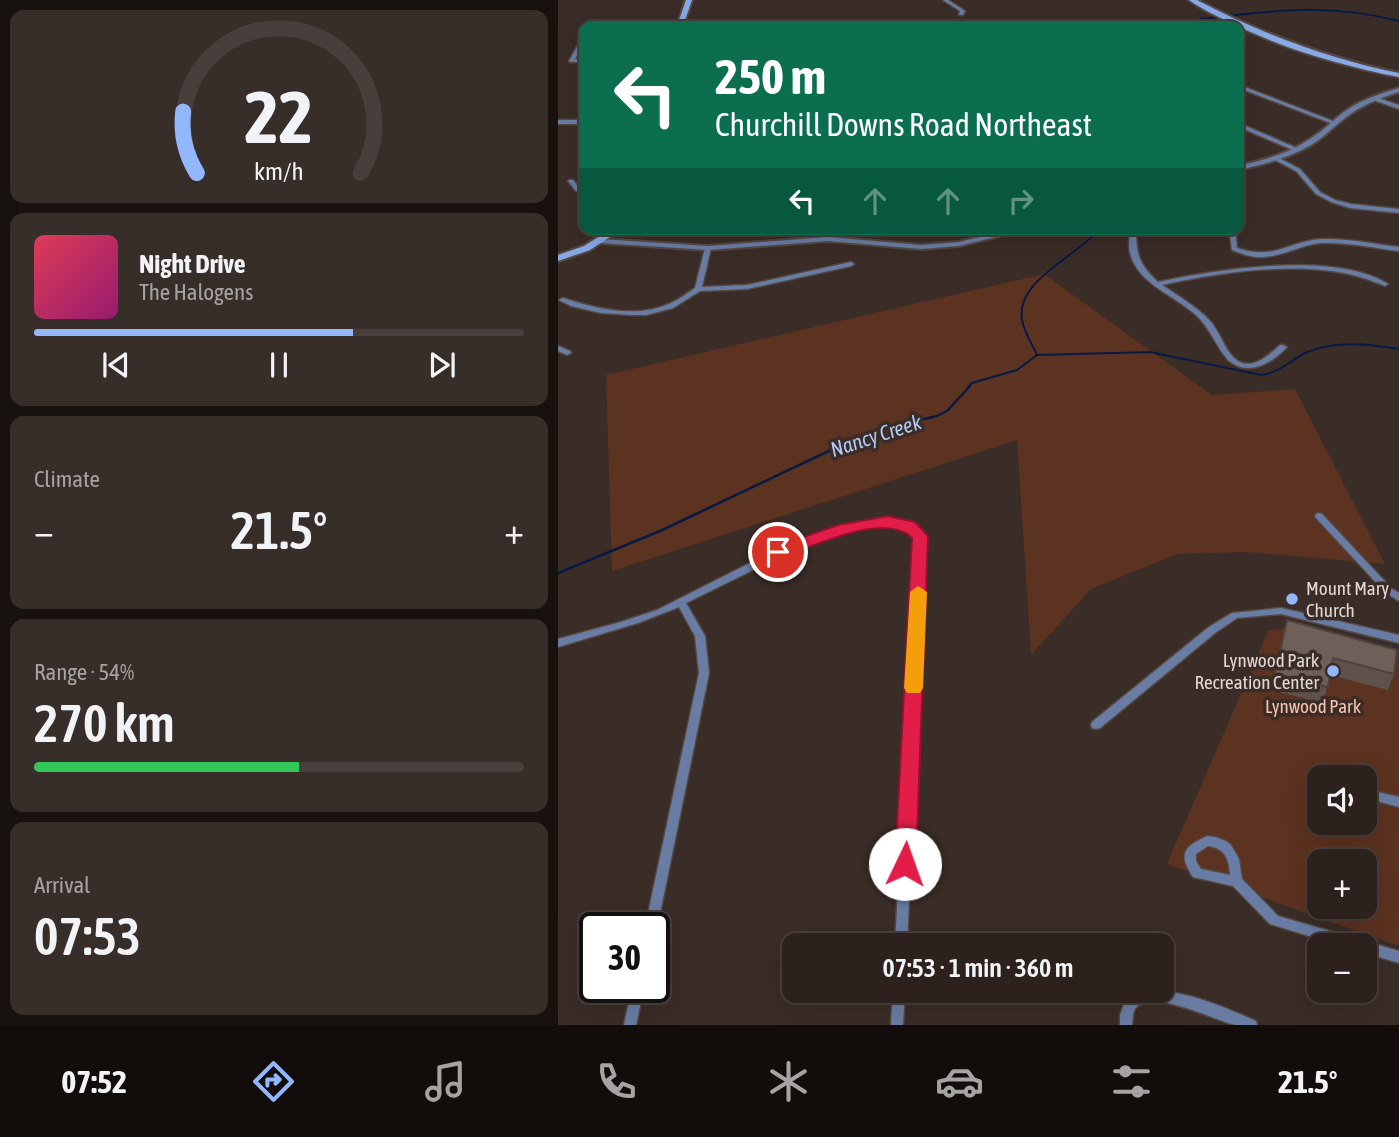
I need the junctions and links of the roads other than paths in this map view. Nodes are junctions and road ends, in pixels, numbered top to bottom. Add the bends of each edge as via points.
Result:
1 (689, 0) edge
2 (945, 0) edge
3 (1192, 0) edge
4 (961, 15) dead end
5 (682, 21) edge
6 (1231, 21) edge
7 (1244, 27) edge
8 (579, 48) edge
9 (579, 61) edge
10 (1399, 75) edge
11 (1244, 89) edge
12 (1399, 90) edge
13 (1375, 99) junction
14 (1399, 107) edge
15 (558, 122) edge
16 (579, 122) edge
17 (1335, 123) junction
18 (1244, 127) edge
19 (1297, 150) junction
20 (1277, 159) junction
21 (1244, 167) edge
22 (571, 181) dead end
23 (579, 190) edge
24 (1399, 211) edge
25 (608, 235) edge
26 (996, 235) edge
27 (1132, 235) edge
28 (1233, 235) edge
29 (599, 241) junction
30 (708, 248) junction
31 (1399, 249) edge
32 (558, 258) edge
33 (851, 264) dead end
34 (1156, 284) junction
35 (1385, 284) dead end
36 (698, 289) junction
37 (563, 300) dead end
38 (1283, 347) dead end
39 (558, 348) edge
40 (567, 353) dead end
41 (1319, 516) dead end
42 (1399, 598) edge
43 (680, 603) junction
44 (1399, 639) edge
45 (558, 643) edge
46 (1096, 725) dead end
47 (1377, 797) edge
48 (1399, 802) edge
49 (1236, 881) dead end
50 (654, 912) edge
51 (902, 933) edge
52 (1317, 933) edge
53 (1377, 951) edge
54 (1399, 957) edge
55 (1174, 1000) edge
56 (635, 1003) edge
57 (898, 1003) edge
58 (1132, 1003) edge
59 (630, 1025) edge
60 (897, 1025) edge
61 (1126, 1025) edge
62 (1251, 1025) edge

1 - 5 main road
2 - 4 street via 963,11
3 - 6 main road
7 - 10 main road via 1286,46
8 - 9 street via 572,61
11 - 17 street
12 - 13 street
13 - 14 street
13 - 17 street
15 - 16 street
17 - 19 street
18 - 19 street
19 - 20 street
20 - 21 street
20 - 24 street via 1298,170 1333,201
22 - 23 street
25 - 29 main road
26 - 30 street via 921,247 815,239
27 - 34 street via 1136,263
28 - 31 street via 1234,249 1274,256 1320,240
29 - 30 street
29 - 32 main road
30 - 36 street
33 - 36 street via 747,287
34 - 35 street via 1269,268 1343,272
34 - 38 street via 1208,322 1238,365 1262,364
36 - 37 street via 668,307 634,313 576,307
39 - 40 street
41 - 42 street
43 - 45 street
43 - 50 street via 700,636 704,673
43 - 51 street via 794,545 863,525 896,522 916,530 921,542
44 - 46 street via 1281,611 1235,615
47 - 48 street
49 - 52 street via 1274,920
53 - 54 street
55 - 62 street
56 - 59 street
57 - 60 street
58 - 61 street

